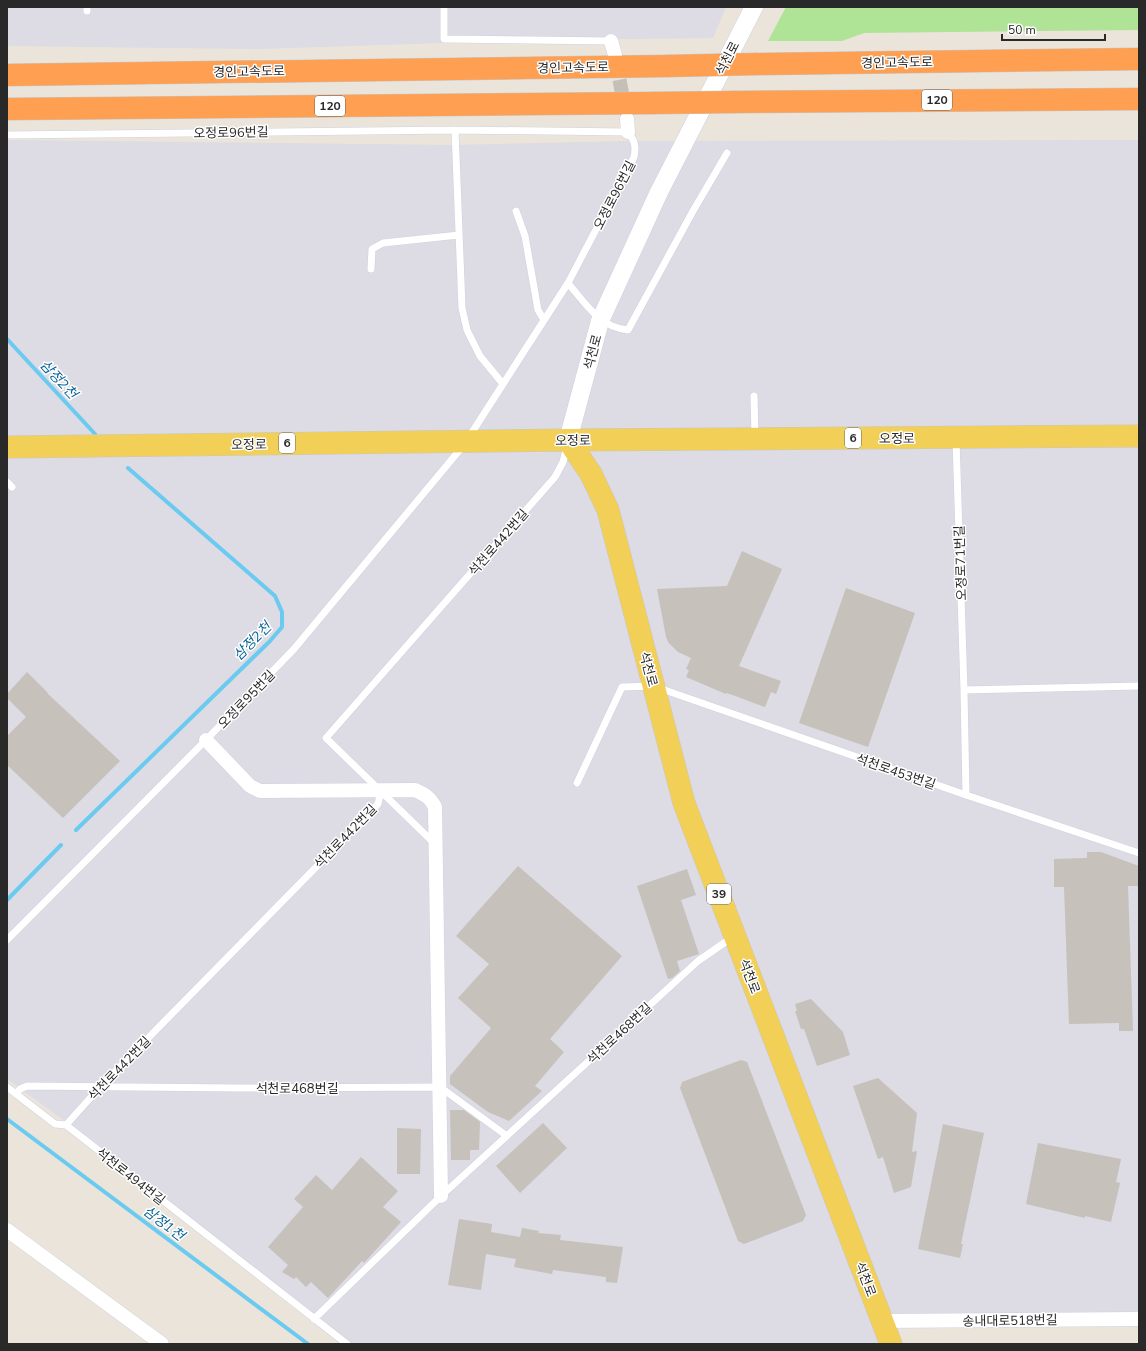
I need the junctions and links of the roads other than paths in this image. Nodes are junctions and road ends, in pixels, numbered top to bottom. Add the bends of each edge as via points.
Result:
1 (444, 7) edge
2 (754, 7) edge
3 (611, 41) joint
4 (615, 55) tunnel mouth
5 (1139, 59) edge
6 (7, 64) edge
7 (119, 73) junction
8 (7, 75) edge
9 (1139, 99) edge
10 (7, 109) edge
11 (455, 130) junction
12 (7, 135) edge
13 (727, 153) dead end
14 (516, 211) dead end
15 (459, 235) junction
16 (371, 269) dead end
17 (568, 284) junction
18 (544, 320) junction
19 (600, 321) junction
20 (503, 384) junction
21 (754, 396) dead end
22 (1139, 436) edge
23 (956, 437) junction
24 (756, 438) junction
25 (568, 440) junction
26 (467, 441) junction
27 (7, 447) edge
28 (653, 686) junction
29 (1139, 686) edge
30 (964, 690) junction
31 (206, 740) junction
32 (577, 783) dead end
33 (381, 791) junction
34 (966, 795) junction
35 (436, 844) junction
36 (1139, 853) edge
37 (735, 938) junction
38 (7, 940) edge
39 (100, 1087) junction
40 (440, 1087) junction
41 (7, 1088) edge
42 (16, 1094) junction
43 (66, 1125) junction
44 (507, 1136) junction
45 (441, 1196) junction
46 (7, 1230) edge
47 (314, 1319) junction
48 (1139, 1319) edge
49 (882, 1321) junction
50 (162, 1344) edge
51 (347, 1344) edge
52 (891, 1344) edge

1 - 3 lane via 444,39
2 - 19 street, 석천로 via 659,192
3 - 4 street
5 - 7 highway, 경인고속도로, bridge
6 - 7 highway
7 - 8 highway, 경인고속도로
9 - 10 highway, 120, bridge
11 - 12 lane, 오정로96번길
11 - 15 lane
11 - 17 lane, 오정로96번길 via 627,126 634,138 634,157
13 - 19 lane via 628,330 619,330
14 - 18 lane via 525,236 538,310
15 - 16 lane via 383,243 372,248
15 - 20 lane via 462,308 467,330 480,356
17 - 18 lane, 오정로96번길
17 - 19 lane
18 - 20 lane, 오정로96번길
19 - 25 street, 석천로
20 - 26 lane, 오정로96번길
21 - 24 lane
22 - 23 main road, 오정로 / 6
23 - 24 main road, 오정로 / 6
23 - 30 lane, 오정로71번길
24 - 25 main road, 오정로 / 6
25 - 26 main road, 오정로 / 6
25 - 28 main road, 석천로 / 39 via 592,474 608,510
25 - 33 lane, 석천로442번길 via 563,462 555,477 326,738
26 - 27 main road, 오정로 / 6
26 - 31 lane, 오정로95번길 via 294,649
28 - 32 lane via 622,687
28 - 34 lane, 석천로453번길
28 - 37 main road, 석천로 / 39 via 684,803
29 - 30 lane
30 - 34 lane, 오정로71번길
31 - 33 street via 250,786 260,791
31 - 38 lane, 오정로95번길
33 - 35 lane
33 - 35 street via 415,790 431,799 435,807
33 - 39 lane, 석천로442번길 via 378,804
34 - 36 lane, 석천로453번길
35 - 40 street
37 - 44 lane, 석천로468번길 via 698,961
37 - 49 main road, 석천로 / 39
39 - 40 lane, 석천로468번길
39 - 42 lane, 석천로468번길 via 27,1086 20,1088
39 - 43 lane, 석천로442번길
40 - 44 lane
40 - 45 street
41 - 42 lane, 석천로494번길
42 - 43 lane, 석천로494번길 via 55,1124
43 - 47 lane, 석천로494번길
44 - 45 lane, 석천로468번길
45 - 47 lane, 석천로468번길
46 - 50 street
47 - 51 lane, 석천로494번길
48 - 49 street, 송내대로518번길
49 - 52 main road, 석천로 / 39

